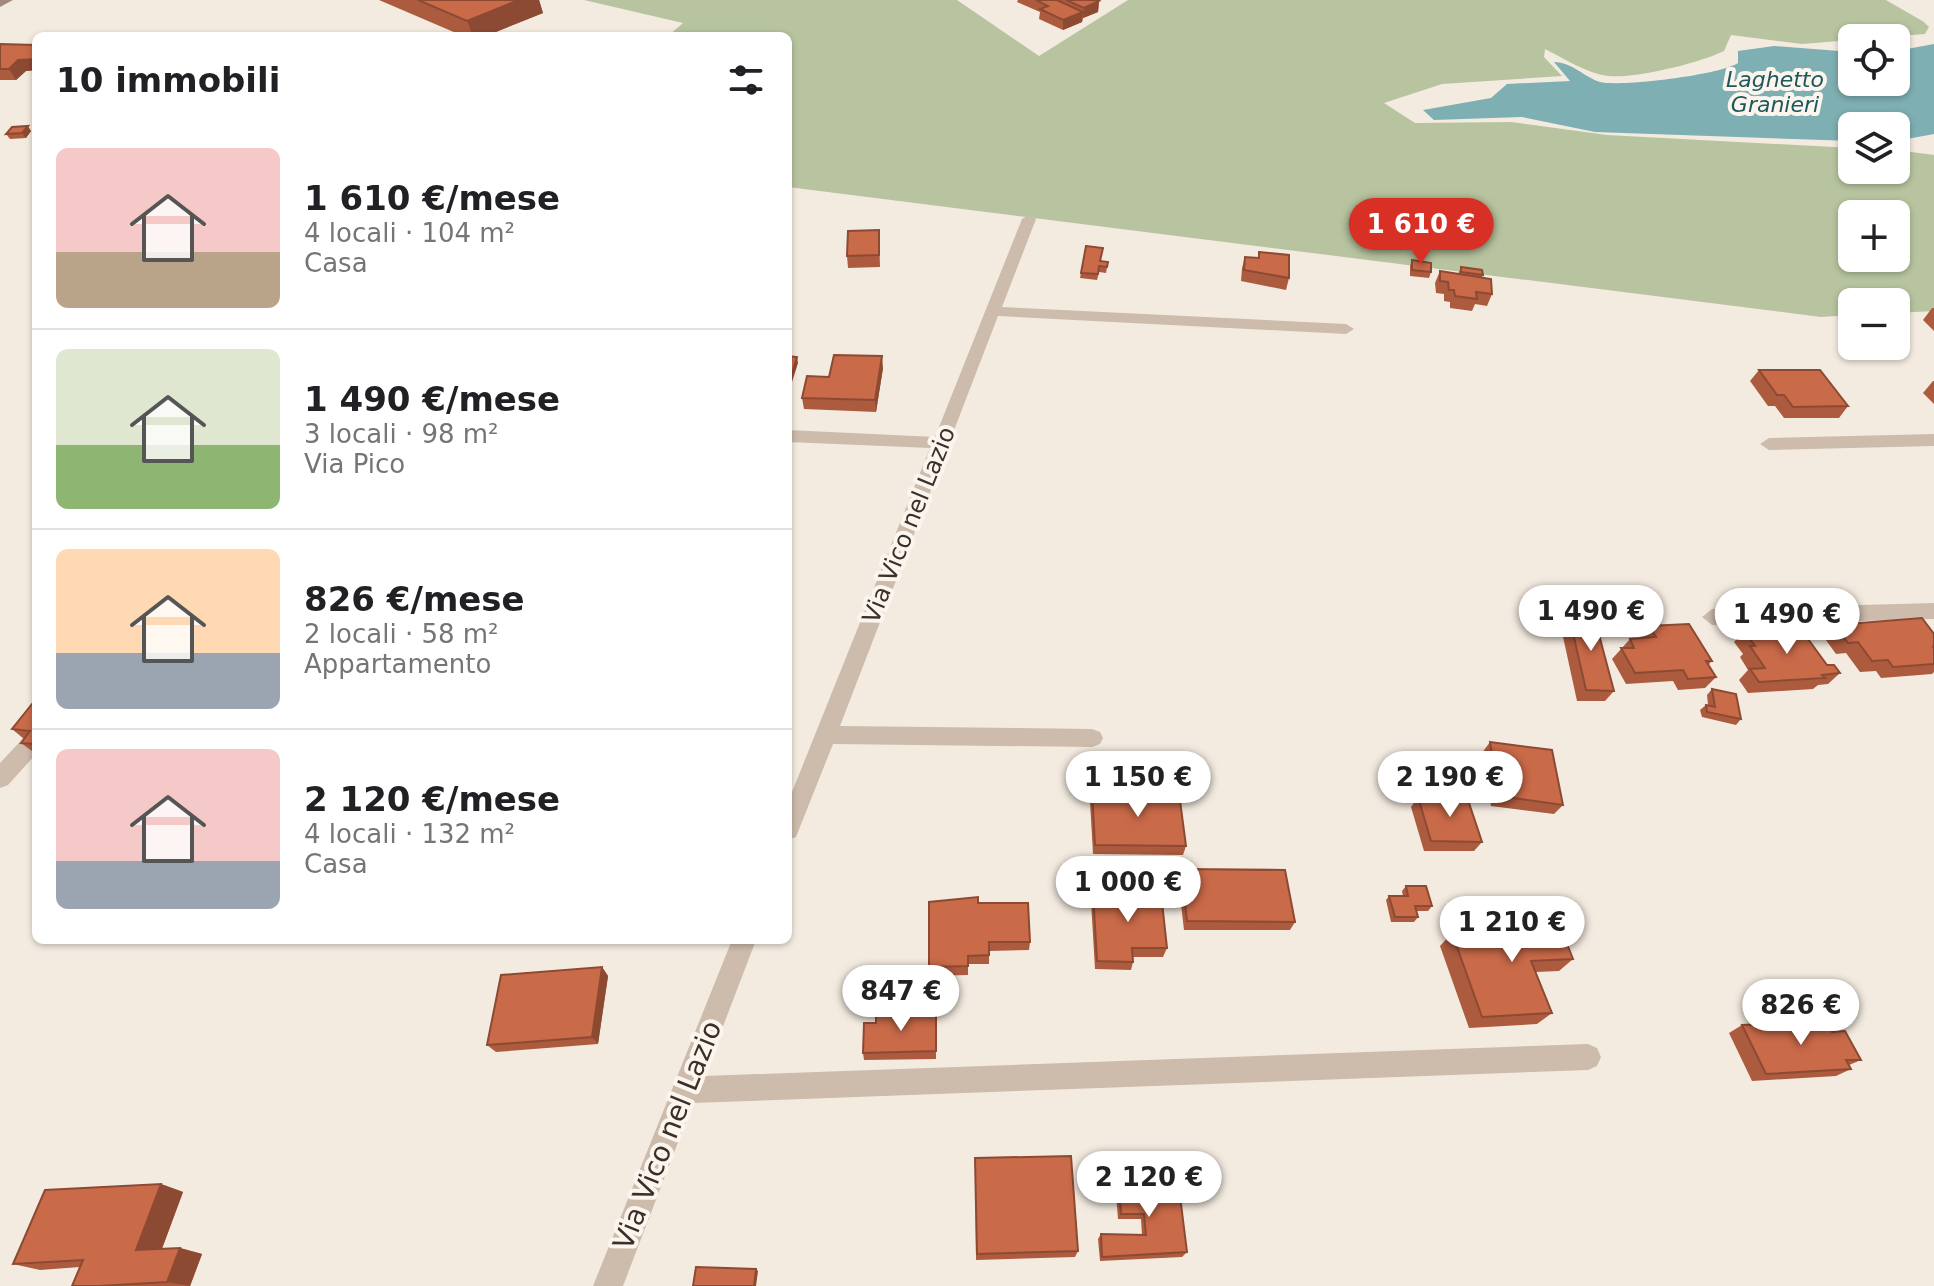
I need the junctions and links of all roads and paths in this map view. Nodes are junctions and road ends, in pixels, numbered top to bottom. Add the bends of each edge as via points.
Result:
1 (8, 0) edge
2 (0, 4) edge
3 (1029, 219) dead end
4 (993, 311) junction
5 (1346, 329) dead end
6 (792, 436) edge
7 (1934, 440) edge
8 (941, 443) junction
9 (1769, 444) dead end
10 (1934, 611) edge
11 (1712, 617) dead end
12 (825, 735) junction
13 (1092, 738) dead end
14 (32, 743) edge
15 (0, 778) edge
16 (792, 820) edge
17 (742, 944) edge
18 (1588, 1057) dead end
19 (685, 1090) junction
20 (608, 1286) edge

1 - 2 main road
3 - 4 street, Via Vico nel Lazio
4 - 5 street
4 - 8 street, Via Vico nel Lazio
6 - 8 street
7 - 9 street
8 - 12 street, Via Vico nel Lazio
10 - 11 street
12 - 13 street
12 - 16 street, Via Vico nel Lazio
14 - 15 street
17 - 19 street, Via Vico nel Lazio
18 - 19 street
19 - 20 street, Via Vico nel Lazio

